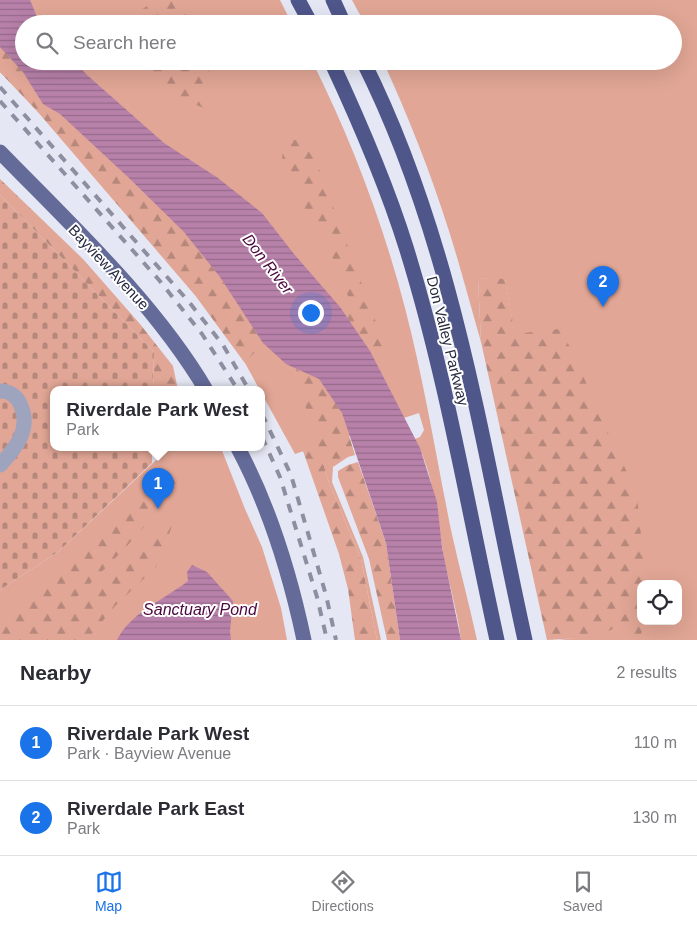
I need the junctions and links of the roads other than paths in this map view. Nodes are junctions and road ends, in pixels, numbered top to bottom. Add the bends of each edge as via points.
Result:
1 (298, 0) edge
2 (332, 0) edge
3 (306, 15) edge
4 (340, 15) edge
5 (334, 70) edge
6 (367, 70) edge
7 (0, 152) edge
8 (204, 386) edge
9 (0, 391) edge
10 (239, 451) edge
11 (0, 465) edge
12 (304, 640) edge
13 (497, 640) edge
14 (525, 640) edge

1 - 3 highway
2 - 4 highway
5 - 13 highway, Don Valley Parkway via 379,171 408,255 444,392
6 - 14 highway, Don Valley Parkway via 401,145 455,315
7 - 8 main road, Bayview Avenue via 90,244 158,320
9 - 11 lane via 18,399 25,427 19,441
10 - 12 main road via 282,554

